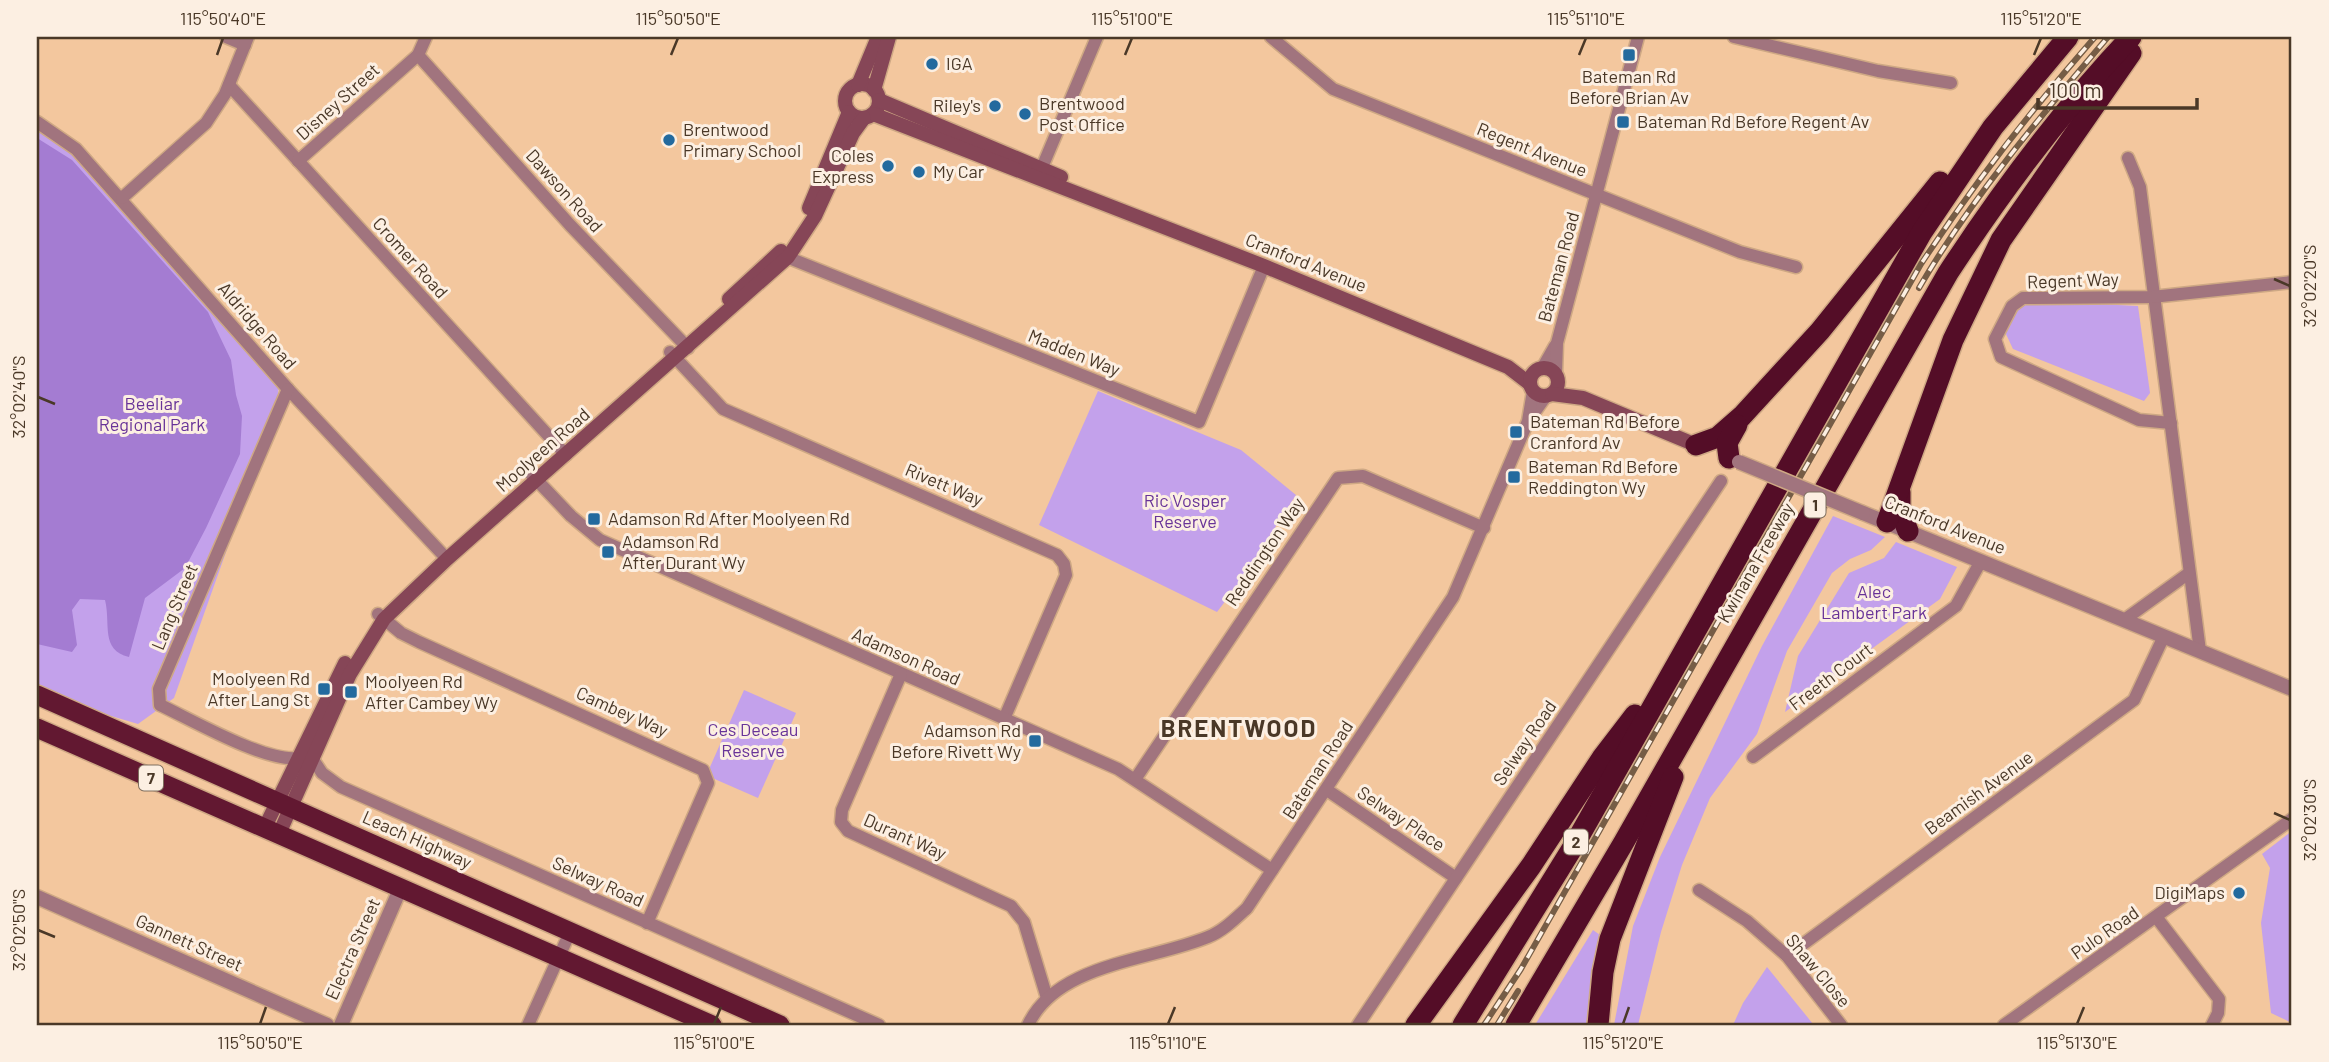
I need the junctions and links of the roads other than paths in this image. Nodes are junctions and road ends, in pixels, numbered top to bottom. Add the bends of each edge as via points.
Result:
1 (226, 37) edge
2 (426, 37) edge
3 (878, 37) edge
4 (889, 37) edge
5 (1097, 37) edge
6 (1271, 37) edge
7 (1638, 37) edge
8 (1734, 37) edge
9 (2055, 37) edge
10 (2068, 37) edge
11 (2131, 37) edge
12 (2142, 37) edge
13 (247, 41) edge
14 (418, 55) junction
15 (1951, 83) dead end
16 (229, 85) junction
17 (858, 85) junction
18 (872, 105) junction
19 (849, 112) junction
20 (37, 122) edge
21 (2128, 158) dead end
22 (298, 161) junction
23 (1040, 173) junction
24 (1597, 195) junction
25 (122, 198) junction
26 (783, 256) junction
27 (1264, 266) junction
28 (1796, 267) dead end
29 (2292, 282) edge
30 (2152, 297) junction
31 (685, 345) junction
32 (673, 355) junction
33 (1544, 382) junction
34 (288, 389) junction
35 (1742, 416) junction
36 (2171, 424) junction
37 (1696, 445) junction
38 (563, 452) junction
39 (1734, 460) junction
40 (534, 478) junction
41 (1721, 481) dead end
42 (1901, 483) junction
43 (1887, 522) junction
44 (1484, 528) junction
45 (1908, 531) junction
46 (444, 556) junction
47 (1981, 561) junction
48 (2189, 573) junction
49 (381, 616) junction
50 (2124, 620) junction
51 (2164, 636) junction
52 (2200, 651) junction
53 (1677, 659) junction
54 (901, 674) junction
55 (2292, 689) edge
56 (37, 695) edge
57 (1700, 706) junction
58 (1004, 719) junction
59 (37, 727) edge
60 (1753, 757) dead end
61 (305, 758) junction
62 (1136, 778) junction
63 (1327, 790) junction
64 (284, 804) junction
65 (2292, 818) edge
66 (272, 830) junction
67 (1272, 870) junction
68 (1456, 878) junction
69 (401, 887) junction
70 (1699, 890) dead end
71 (37, 897) edge
72 (2157, 918) junction
73 (646, 923) junction
74 (571, 930) junction
75 (1787, 956) junction
76 (558, 957) junction
77 (1047, 998) junction
78 (327, 1025) edge
79 (341, 1025) edge
80 (528, 1025) edge
81 (712, 1025) edge
82 (780, 1025) edge
83 (879, 1025) edge
84 (1028, 1025) edge
85 (1358, 1025) edge
86 (1416, 1025) edge
87 (1463, 1025) edge
88 (1516, 1025) edge
89 (1598, 1025) edge
90 (1841, 1025) edge
91 (2004, 1025) edge
92 (2211, 1025) edge

1 - 13 street
2 - 14 street, Disney Street
3 - 17 main road, Moolyeen Road
4 - 18 main road, Moolyeen Road
5 - 23 street
6 - 24 street, Regent Avenue via 1333,89
7 - 24 street, Bateman Road
8 - 15 street
9 - 35 highway via 1820,331
10 - 53 highway, Kwinana Freeway via 1993,127 1922,232
11 - 57 highway, Kwinana Freeway / 1 via 2048,132 1955,262
12 - 42 highway via 2001,240 1953,340
13 - 16 street
14 - 22 street, Disney Street
14 - 31 street, Dawson Road
16 - 22 street, Cromer Road
16 - 25 street via 206,123
17 - 18 main road
17 - 19 main road, Moolyeen Road via 846,96
18 - 19 main road
18 - 23 main road, Cranford Avenue
18 - 26 main road, Moolyeen Road via 853,134 816,216
19 - 26 main road, Moolyeen Road via 831,162
20 - 25 street, Aldridge Road via 76,149
21 - 30 street via 2140,187
22 - 38 street, Cromer Road
23 - 27 main road, Cranford Avenue
24 - 28 street, Regent Avenue via 1740,252
24 - 33 street, Bateman Road
25 - 34 street, Aldridge Road
26 - 27 street, Madden Way via 1199,422
26 - 31 main road, Moolyeen Road
27 - 33 main road, Cranford Avenue
29 - 30 street, Regent Way
30 - 36 street
30 - 36 street, Regent Way via 2023,298 2012,306 1995,339 2001,357 2139,420
31 - 32 main road, Moolyeen Road
32 - 38 main road, Moolyeen Road
32 - 58 street, Rivett Way via 723,409 1057,555 1066,575
33 - 37 main road, Cranford Avenue
33 - 44 street, Bateman Road
34 - 46 street, Aldridge Road
34 - 61 street, Lang Street via 160,684 160,705 258,750 285,759
35 - 37 highway via 1718,438
35 - 39 highway via 1727,443
36 - 48 street
37 - 39 street, Cranford Avenue
38 - 40 main road, Moolyeen Road
39 - 43 street, Cranford Avenue, bridge
40 - 46 main road, Moolyeen Road
40 - 54 street, Adamson Road via 600,540
41 - 68 street, Selway Road
42 - 43 highway
42 - 45 highway via 1900,511
43 - 45 street, Cranford Avenue
44 - 62 street, Reddington Way via 1363,476 1338,478
44 - 63 street, Bateman Road via 1453,597
45 - 47 street, Cranford Avenue
46 - 49 main road, Moolyeen Road
47 - 50 street, Cranford Avenue
47 - 60 street, Freeth Court via 1956,606
48 - 50 street
48 - 52 street
49 - 61 main road, Moolyeen Road
49 - 73 street, Cambey Way via 419,642 703,770 708,783
50 - 51 street, Cranford Avenue
51 - 52 street, Cranford Avenue
51 - 75 street, Beamish Avenue via 2134,701
52 - 55 street, Cranford Avenue
53 - 86 highway via 1602,758
53 - 87 highway, Kwinana Freeway / 2 via 1573,847
54 - 58 street, Adamson Road
54 - 77 street, Durant Way via 842,810 841,822 848,831 1012,906 1024,922
56 - 64 highway, Leach Highway / 7
57 - 88 highway, Kwinana Freeway / 2
57 - 89 highway, 1 via 1610,939
58 - 62 street, Adamson Road
59 - 66 highway, 7
61 - 64 main road, Moolyeen Road
61 - 73 street, Selway Road via 341,787
62 - 67 street, Adamson Road
63 - 67 street, Bateman Road
63 - 68 street, Selway Place
64 - 66 main road, Moolyeen Road
64 - 74 highway, Leach Highway / 7
65 - 72 street, Pulo Road
66 - 69 highway, 7
67 - 77 street, Bateman Road via 1247,908 1210,936 1079,976
68 - 85 street, Selway Road
69 - 76 highway, 7
69 - 79 street, Electra Street
70 - 75 street, Shaw Close via 1747,921
71 - 78 street, Gannett Street
72 - 91 street, Pulo Road
72 - 92 street via 2219,999
73 - 83 street, Selway Road
74 - 76 street
74 - 82 highway, Leach Highway / 7
75 - 90 street, Shaw Close
76 - 80 street
76 - 81 highway, 7
77 - 84 street, Bateman Road

